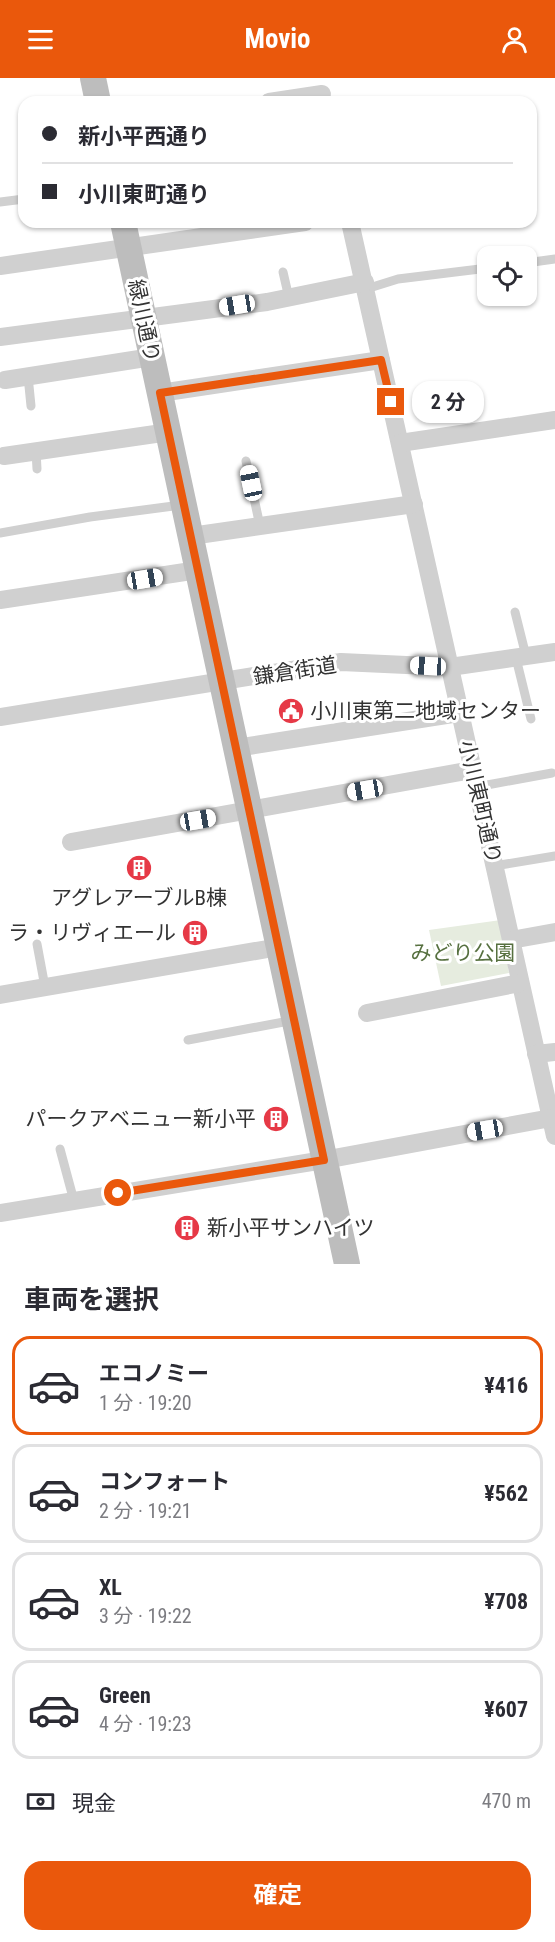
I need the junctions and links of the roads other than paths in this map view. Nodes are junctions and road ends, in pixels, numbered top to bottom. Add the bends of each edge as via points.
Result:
1 (93, 78) edge
2 (321, 91) edge
3 (97, 96) edge
4 (297, 96) edge
5 (18, 200) edge
6 (0, 202) edge
7 (124, 228) edge
8 (265, 228) edge
9 (351, 228) edge
10 (129, 249) junction
11 (555, 259) edge
12 (537, 261) edge
13 (0, 266) edge
14 (477, 269) edge
15 (283, 272) dead end
16 (365, 285) junction
17 (289, 298) junction
18 (144, 321) junction
19 (0, 338) edge
20 (152, 357) junction
21 (381, 360) junction
22 (28, 376) junction
23 (4, 380) dead end
24 (160, 393) junction
25 (32, 406) dead end
26 (555, 420) edge
27 (169, 432) junction
28 (400, 443) junction
29 (4, 456) dead end
30 (246, 461) dead end
31 (414, 504) junction
32 (184, 505) junction
33 (260, 526) junction
34 (0, 533) edge
35 (191, 536) junction
36 (198, 570) junction
37 (0, 600) edge
38 (515, 612) dead end
39 (555, 652) edge
40 (521, 657) junction
41 (450, 667) junction
42 (222, 682) junction
43 (459, 713) junction
44 (0, 717) edge
45 (531, 720) dead end
46 (236, 748) junction
47 (552, 773) dead end
48 (474, 779) junction
49 (249, 811) junction
50 (71, 842) dead end
51 (555, 856) edge
52 (494, 866) junction
53 (555, 932) edge
54 (511, 940) junction
55 (37, 944) dead end
56 (279, 947) junction
57 (520, 982) junction
58 (45, 987) junction
59 (0, 995) edge
60 (368, 1013) dead end
61 (294, 1020) junction
62 (188, 1040) dead end
63 (555, 1052) edge
64 (536, 1054) junction
65 (551, 1118) junction
66 (555, 1136) edge
67 (60, 1149) dead end
68 (324, 1160) junction
69 (74, 1201) junction
70 (0, 1213) edge
71 (347, 1264) edge

1 - 3 street
2 - 4 street
5 - 6 lane
7 - 10 street, 緑川通り
8 - 10 street
9 - 16 street, 小川東町通り
10 - 13 street
10 - 18 street, 緑川通り
11 - 12 lane
14 - 16 lane
15 - 17 lane
16 - 17 street
16 - 21 street, 小川東町通り
17 - 18 street
18 - 19 street via 135,319
18 - 20 street, 緑川通り
20 - 22 street
20 - 24 street, 緑川通り
21 - 24 street
21 - 28 street, 小川東町通り
22 - 23 street
22 - 25 lane
24 - 27 street, 緑川通り
26 - 28 street
27 - 29 street via 37,460
27 - 32 street, 緑川通り
28 - 31 street, 小川東町通り
30 - 33 lane
31 - 33 street
31 - 41 street, 小川東町通り
32 - 34 lane
32 - 35 street, 緑川通り
33 - 35 street
35 - 36 street, 緑川通り
36 - 37 street
36 - 42 street, 緑川通り
38 - 40 lane
39 - 40 street, 鎌倉街道
40 - 41 street, 鎌倉街道
40 - 45 lane
41 - 42 street, 鎌倉街道 via 341,662
41 - 43 street, 小川東町通り
42 - 44 street, 鎌倉街道
42 - 46 street, 緑川通り
43 - 46 street
43 - 48 street, 小川東町通り
46 - 49 street, 緑川通り
47 - 48 lane
48 - 49 street
48 - 52 street, 小川東町通り
49 - 50 street
49 - 56 street, 緑川通り
51 - 52 lane
52 - 54 street, 小川東町通り
53 - 54 street
54 - 57 street, 小川東町通り
55 - 58 lane
56 - 58 street
56 - 61 street, 緑川通り
57 - 60 street
57 - 64 street, 小川東町通り
58 - 59 street
61 - 62 lane
61 - 68 street, 緑川通り
63 - 64 street
64 - 65 street, 小川東町通り
65 - 66 street, 小川東町通り
65 - 68 street
67 - 69 lane
68 - 69 street
68 - 71 street, 緑川通り
69 - 70 street

